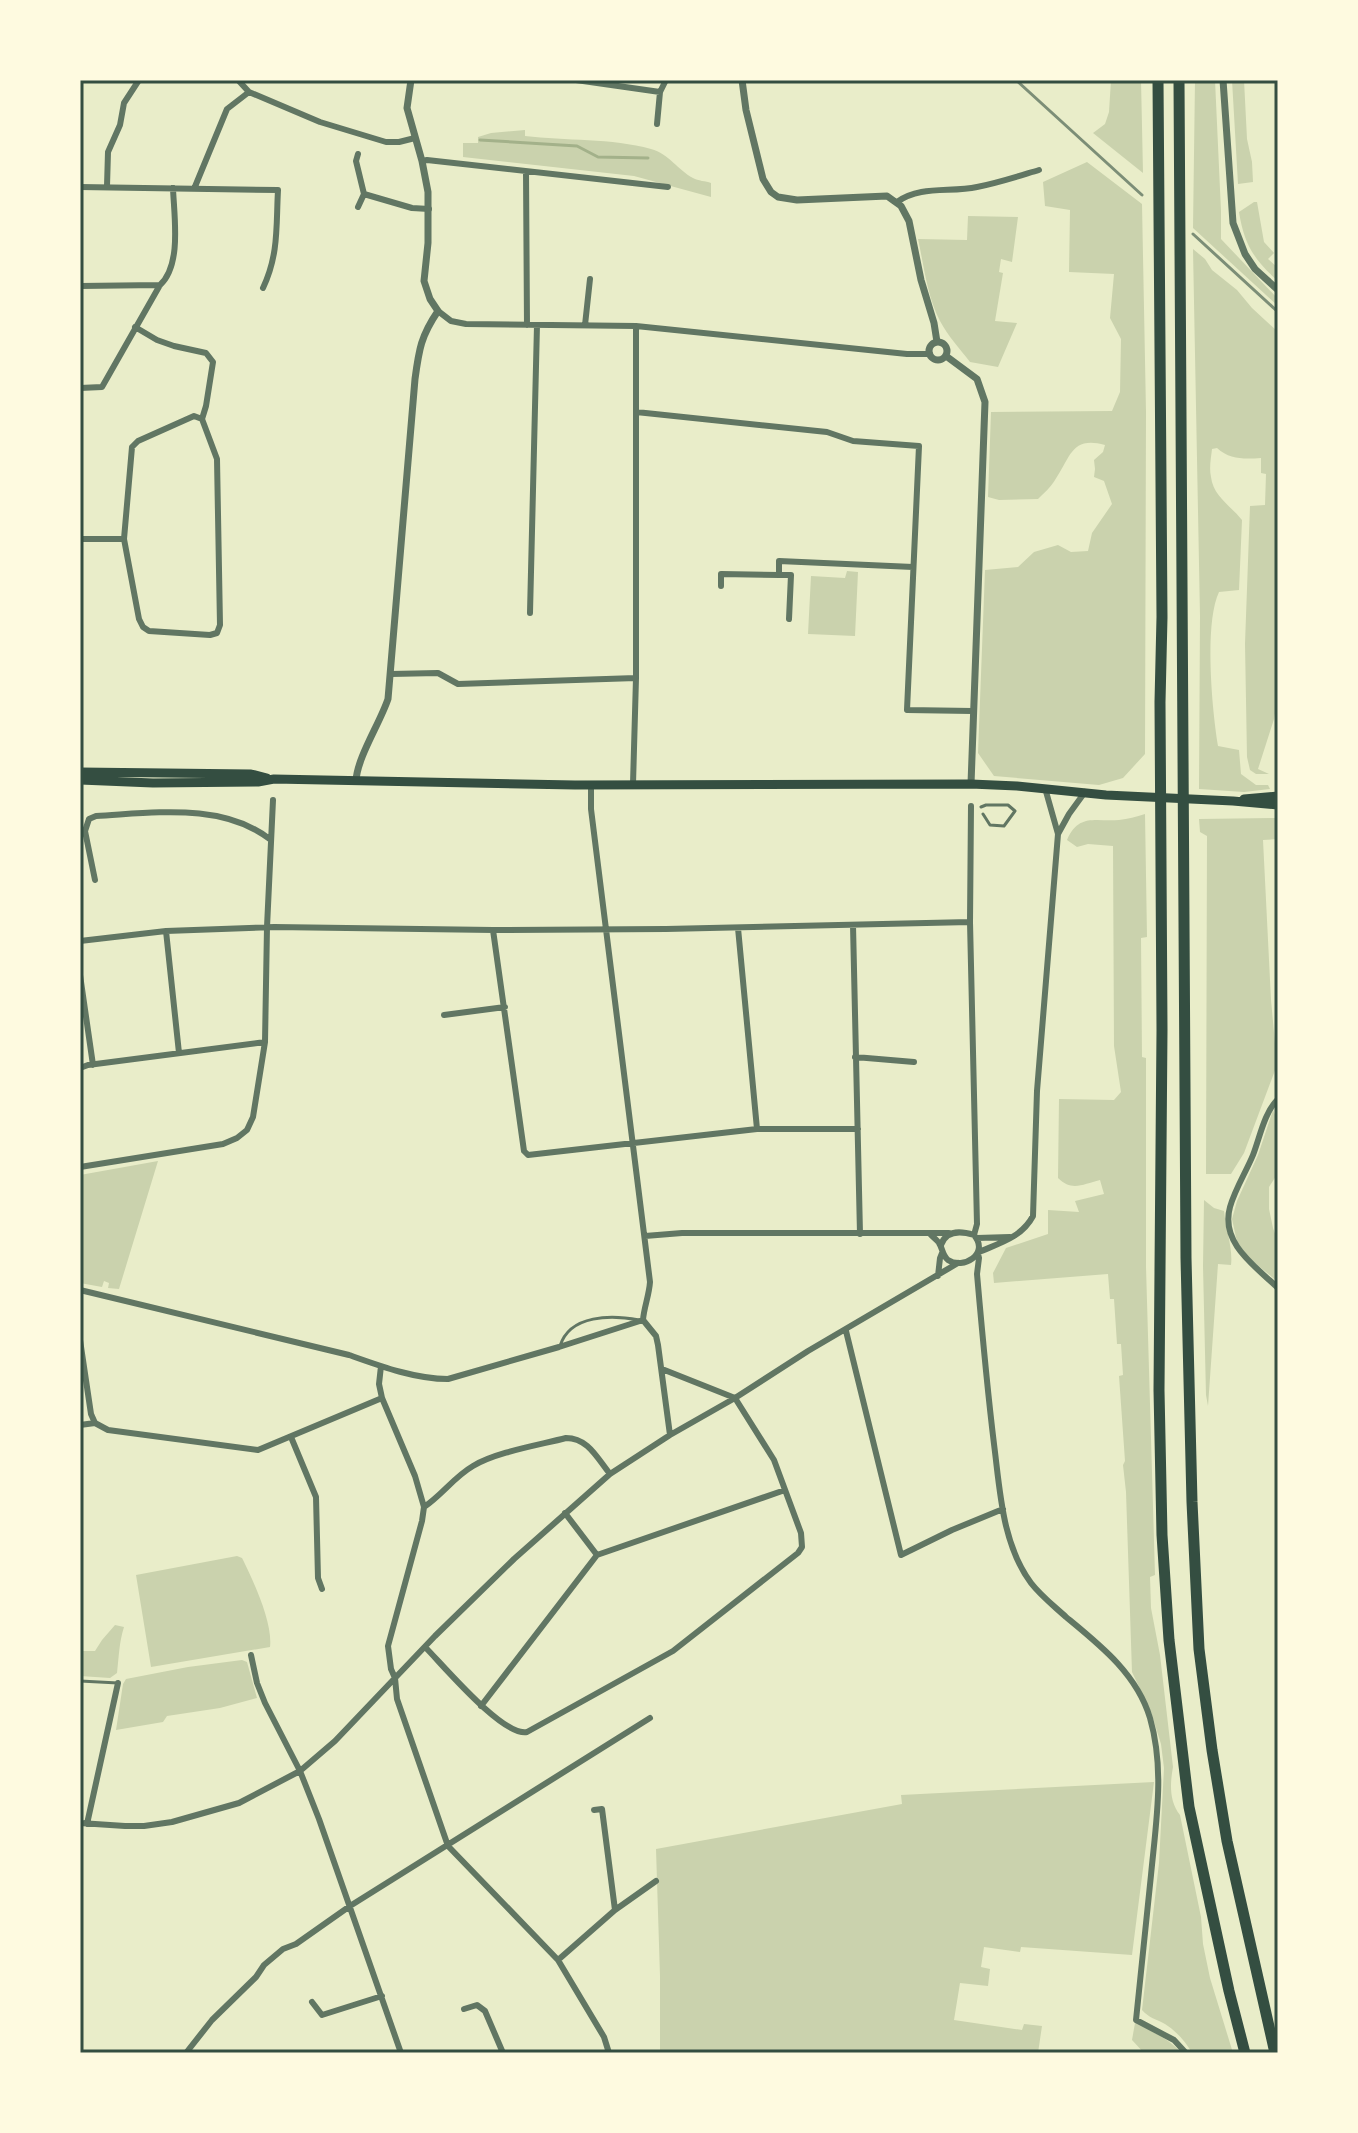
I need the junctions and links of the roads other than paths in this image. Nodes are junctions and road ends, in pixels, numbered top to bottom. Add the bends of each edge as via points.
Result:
1 (139, 80) edge
2 (238, 80) edge
3 (411, 80) edge
4 (576, 80) edge
5 (666, 80) edge
6 (742, 80) edge
7 (1158, 80) edge
8 (1179, 80) edge
9 (1223, 80) edge
10 (249, 92) junction
11 (660, 92) junction
12 (657, 124) dead end
13 (415, 138) junction
14 (358, 154) dead end
15 (422, 161) junction
16 (1039, 170) dead end
17 (526, 172) junction
18 (107, 186) junction
19 (80, 187) edge
20 (668, 187) dead end
21 (173, 188) junction
22 (194, 189) junction
23 (364, 194) junction
24 (897, 202) junction
25 (358, 207) dead end
26 (429, 209) junction
27 (590, 279) dead end
28 (160, 285) junction
29 (80, 286) edge
30 (263, 288) dead end
31 (1278, 290) edge
32 (438, 311) junction
33 (527, 325) junction
34 (537, 325) junction
35 (585, 325) junction
36 (636, 326) junction
37 (135, 327) junction
38 (937, 342) junction
39 (930, 354) junction
40 (946, 356) junction
41 (80, 388) edge
42 (636, 412) junction
43 (202, 419) junction
44 (80, 539) edge
45 (124, 539) junction
46 (913, 567) junction
47 (779, 575) junction
48 (721, 586) dead end
49 (530, 613) dead end
50 (789, 619) dead end
51 (391, 674) junction
52 (636, 678) junction
53 (972, 711) junction
54 (80, 772) edge
55 (274, 779) junction
56 (80, 780) edge
57 (356, 781) junction
58 (591, 784) junction
59 (633, 784) junction
60 (971, 784) junction
61 (1045, 788) junction
62 (1085, 792) junction
63 (1278, 796) edge
64 (273, 800) dead end
65 (1233, 801) junction
66 (1278, 805) edge
67 (971, 806) dead end
68 (981, 807) dead end
69 (1052, 812) junction
70 (983, 814) dead end
71 (1069, 814) junction
72 (1058, 834) junction
73 (272, 841) junction
74 (95, 880) dead end
75 (270, 895) junction
76 (279, 897) dead end
77 (970, 922) junction
78 (853, 925) junction
79 (267, 927) junction
80 (738, 928) junction
81 (80, 929) edge
82 (606, 929) junction
83 (493, 930) junction
84 (166, 931) junction
85 (81, 941) edge
86 (80, 975) edge
87 (505, 1007) junction
88 (444, 1015) dead end
89 (265, 1042) junction
90 (179, 1053) junction
91 (855, 1057) junction
92 (914, 1062) dead end
93 (93, 1065) junction
94 (80, 1068) edge
95 (1278, 1099) edge
96 (757, 1129) junction
97 (858, 1129) junction
98 (632, 1144) junction
99 (80, 1167) edge
100 (949, 1233) junction
101 (860, 1234) junction
102 (930, 1234) junction
103 (645, 1236) junction
104 (976, 1237) junction
105 (1010, 1237) junction
106 (942, 1249) junction
107 (978, 1253) junction
108 (966, 1261) junction
109 (958, 1263) junction
110 (977, 1274) junction
111 (938, 1276) junction
112 (1278, 1288) edge
113 (80, 1290) edge
114 (643, 1320) junction
115 (846, 1331) junction
116 (80, 1340) edge
117 (559, 1347) junction
118 (381, 1366) junction
119 (662, 1369) junction
120 (382, 1398) junction
121 (735, 1398) junction
122 (95, 1423) junction
123 (80, 1425) edge
124 (670, 1435) junction
125 (291, 1437) junction
126 (610, 1474) junction
127 (785, 1490) junction
128 (424, 1507) junction
129 (1003, 1509) junction
130 (565, 1513) junction
131 (597, 1555) junction
132 (322, 1589) dead end
133 (425, 1647) junction
134 (251, 1655) dead end
135 (395, 1678) junction
136 (80, 1681) edge
137 (118, 1683) joint
138 (382, 1691) junction
139 (397, 1699) junction
140 (481, 1706) junction
141 (650, 1718) dead end
142 (300, 1771) junction
143 (594, 1810) dead end
144 (84, 1823) edge
145 (448, 1846) junction
146 (656, 1881) dead end
147 (350, 1906) junction
148 (615, 1910) junction
149 (558, 1960) junction
150 (382, 1996) junction
151 (312, 2002) dead end
152 (464, 2009) dead end
153 (186, 2053) edge
154 (401, 2053) edge
155 (503, 2053) edge
156 (609, 2053) edge
157 (1186, 2053) edge
158 (1245, 2053) edge
159 (1275, 2053) edge

1 - 18 street via 124,103 108,152
2 - 10 street
3 - 13 street via 407,108
4 - 11 street
5 - 11 street
6 - 24 street via 763,179 771,192 787,199 874,195
7 - 158 highway via 1159,1390 1164,1565 1189,1807
8 - 159 highway via 1186,1258 1199,1649 1227,1841
9 - 31 street via 1233,223 1255,269
10 - 13 street via 386,142
10 - 22 street via 227,109
11 - 12 street
13 - 15 street
14 - 23 street
15 - 17 street
15 - 26 street
16 - 24 street via 979,187 919,191
17 - 20 street
17 - 33 street
18 - 19 street
18 - 21 street
21 - 22 street
21 - 28 street via 174,260
22 - 30 street via 278,190 276,250
23 - 25 street
23 - 26 street
24 - 38 street via 909,221
26 - 32 street via 424,281
27 - 35 street
28 - 29 street
28 - 37 street
32 - 33 street via 466,324
32 - 51 street via 419,348
33 - 34 street
34 - 35 street
34 - 49 street
35 - 36 street
36 - 39 street
36 - 42 street
37 - 41 street via 102,387
37 - 43 street via 210,357 214,369
38 - 39 street
38 - 40 street via 946,347
39 - 40 street via 939,360
40 - 53 street via 977,379 985,402
42 - 46 street via 919,446
42 - 52 street
43 - 45 street via 194,416 132,447
43 - 45 street via 217,459 217,633 143,627
44 - 45 street
46 - 47 street via 779,561
46 - 53 street via 907,710
47 - 48 street via 721,574
47 - 50 street via 791,575
51 - 52 street via 438,673 458,684
51 - 57 street via 383,715
52 - 59 street
53 - 60 street
54 - 55 main road via 251,774
55 - 56 main road
55 - 57 main road
57 - 58 main road
58 - 59 main road
58 - 82 street
59 - 60 main road
60 - 61 main road
61 - 62 main road
61 - 69 street
62 - 65 main road
62 - 71 street
63 - 65 main road
64 - 73 street
65 - 66 main road
67 - 77 street
68 - 70 lane via 1008,805 1015,811 1004,826 990,825
69 - 71 street
69 - 72 street
71 - 72 street
72 - 105 street via 1037,1091 1033,1216 1028,1227
73 - 74 street via 221,816 96,816 85,831
73 - 75 street
75 - 76 street
75 - 79 street
77 - 78 street
77 - 104 street
78 - 80 street
78 - 91 street
79 - 83 street
79 - 84 street
79 - 89 street
80 - 82 street
80 - 96 street
81 - 85 street
82 - 83 street
82 - 98 street
83 - 87 street
84 - 85 street
84 - 90 street
86 - 93 street
87 - 88 street
87 - 98 street via 524,1151 528,1155
89 - 90 street
89 - 99 street via 253,1117 237,1138 206,1148
90 - 93 street
91 - 92 street
91 - 97 street
93 - 94 street
95 - 112 street via 1234,1195 1229,1222 1242,1255
96 - 97 street
96 - 98 street
97 - 101 street
98 - 103 street
100 - 102 street
100 - 104 street
100 - 106 street
101 - 102 street
101 - 103 street
102 - 106 street
103 - 114 street via 650,1282
104 - 105 street
104 - 107 street
105 - 107 street
106 - 109 street
106 - 111 street
107 - 108 street
107 - 110 street
108 - 109 street
108 - 110 street
109 - 111 street
110 - 129 street
111 - 115 street
113 - 118 street
114 - 117 street
114 - 117 lane via 594,1319 571,1327
114 - 119 street via 656,1336
115 - 121 street
115 - 129 street via 901,1555
116 - 122 street
117 - 118 street via 448,1379
118 - 120 street
119 - 121 street
119 - 124 street
120 - 125 street
120 - 128 street
121 - 124 street
121 - 127 street via 774,1460
122 - 123 street
122 - 125 street via 108,1430 250,1451
124 - 126 street
125 - 132 street via 316,1497
126 - 128 street via 586,1443 566,1438 479,1462
126 - 130 street
127 - 131 street
127 - 140 street via 801,1533 798,1553 673,1651 527,1732 515,1731
128 - 135 street via 388,1646
129 - 157 street via 1011,1542 1032,1584 1114,1658 1150,1716 1159,1791 1136,2020 1174,2040
130 - 131 street
130 - 133 street
131 - 140 street
133 - 135 street
133 - 140 street
134 - 142 street via 265,1703
135 - 138 street
135 - 139 street
136 - 137 lane
137 - 144 street
138 - 139 street
138 - 142 street
139 - 145 street
141 - 145 street
142 - 144 street via 239,1803 172,1822
142 - 147 street
143 - 148 street via 602,1809
145 - 147 street
145 - 149 street
146 - 148 street
147 - 150 street
147 - 153 street via 264,1965
148 - 149 street
149 - 156 street
150 - 151 street via 322,2015
150 - 154 street
152 - 155 street via 477,2005 485,2011

